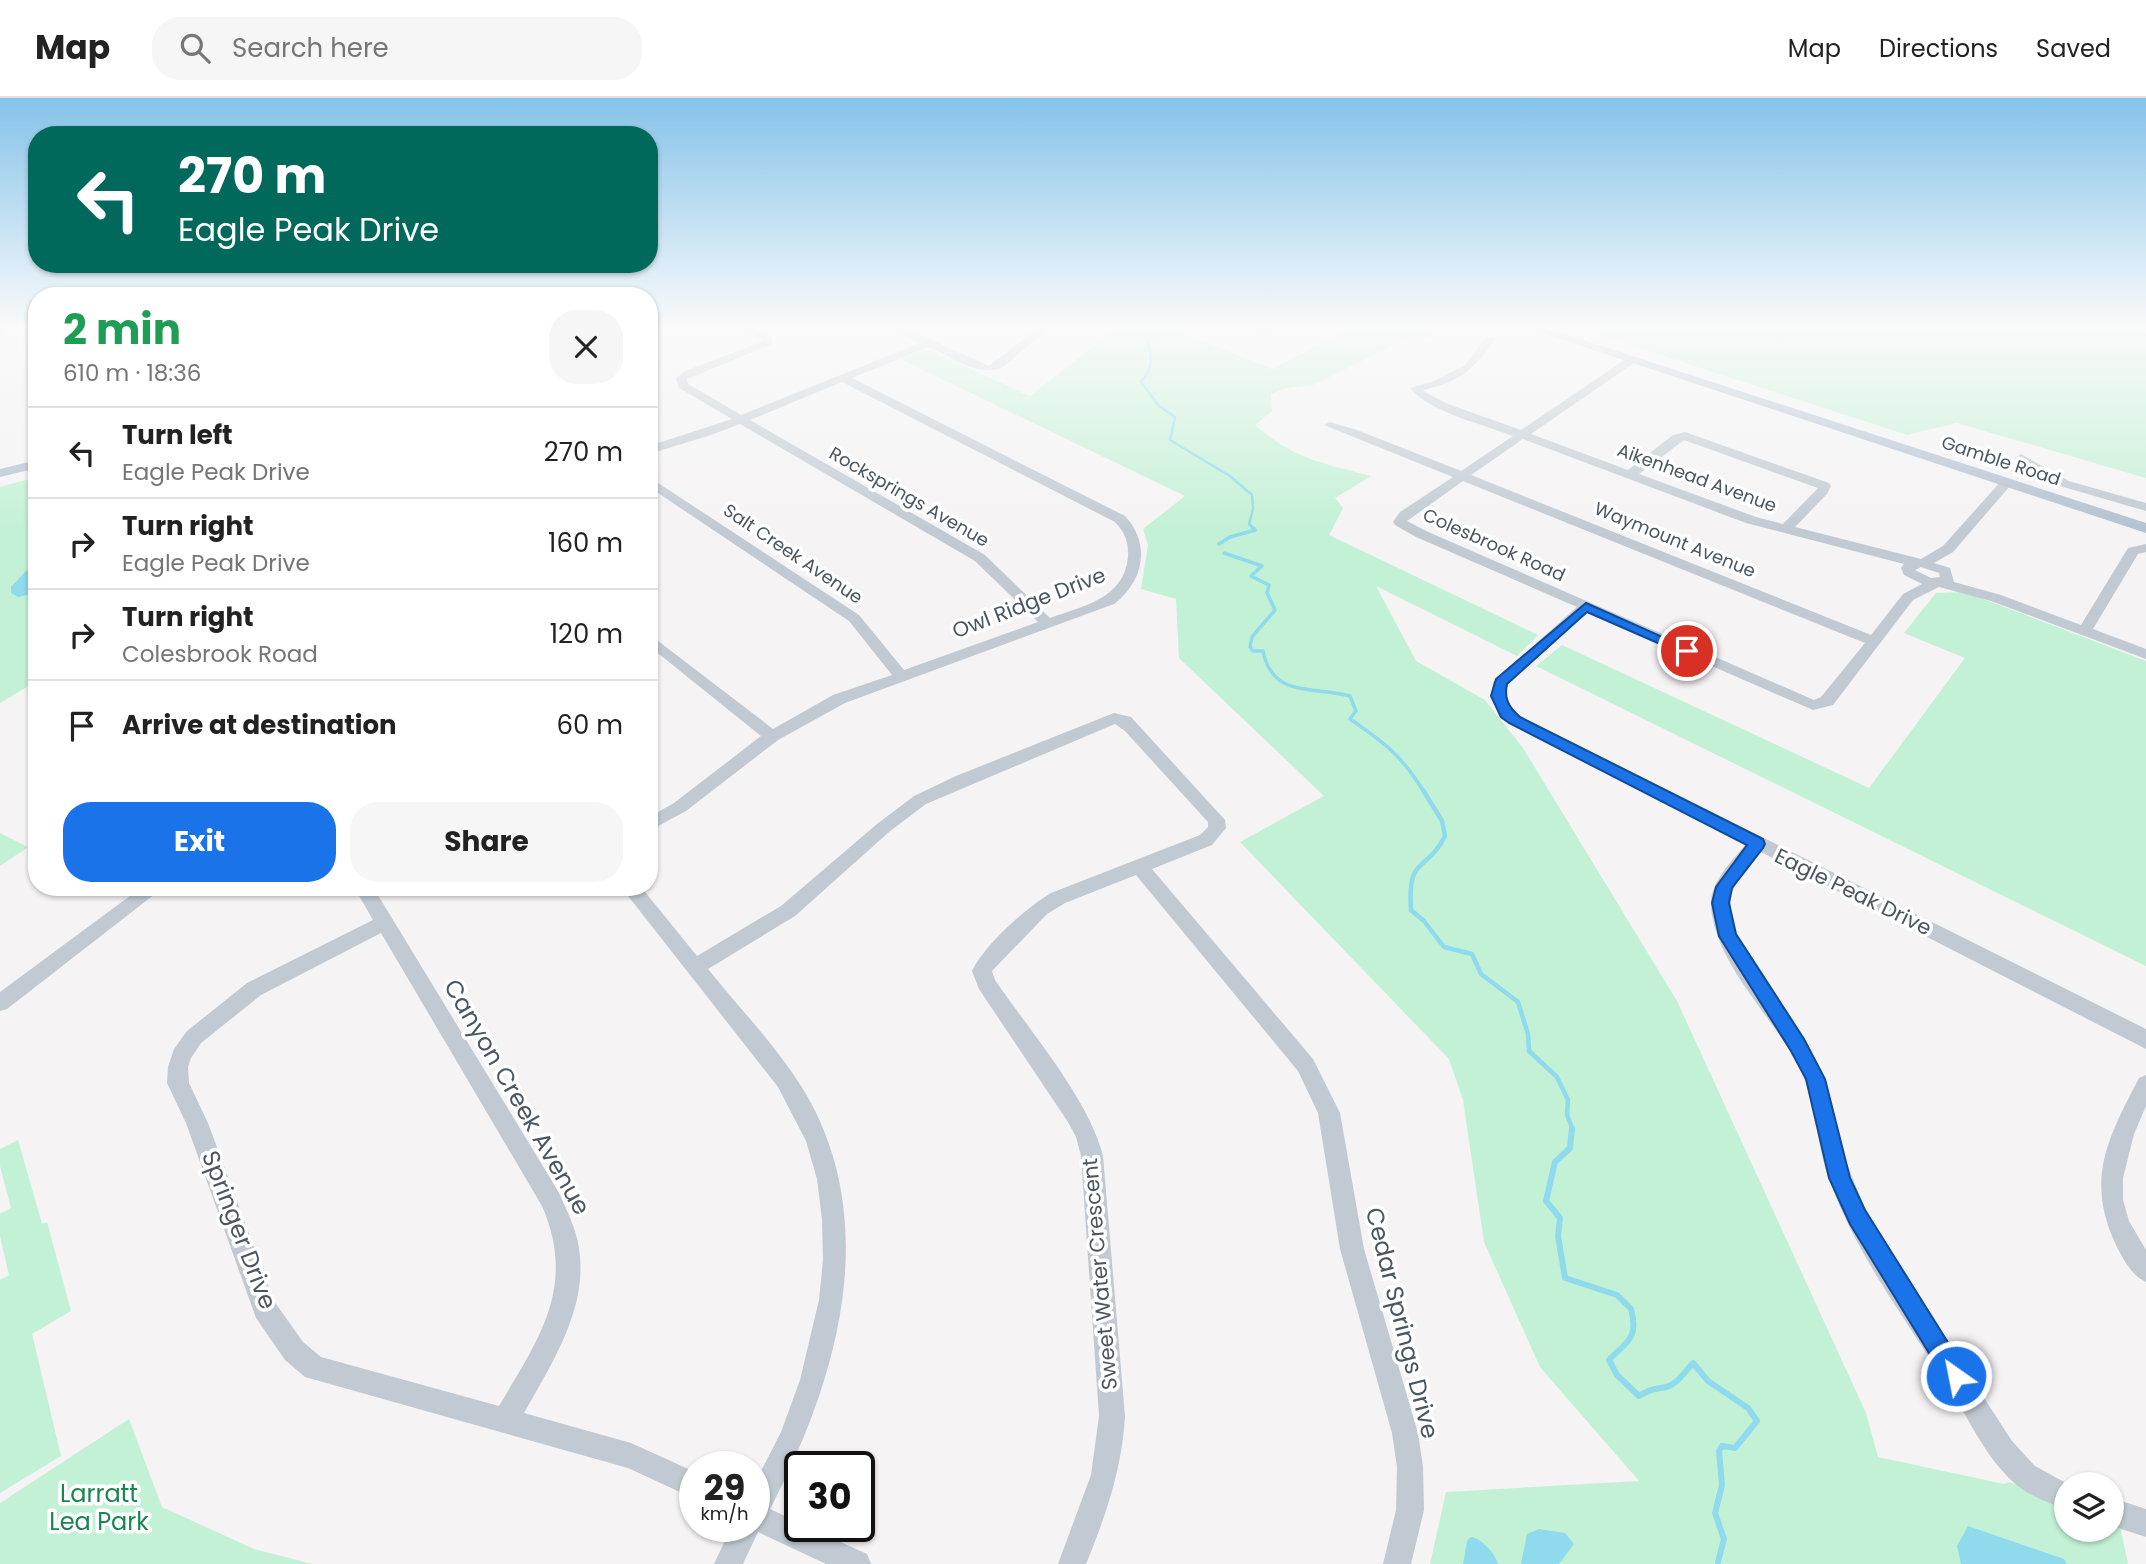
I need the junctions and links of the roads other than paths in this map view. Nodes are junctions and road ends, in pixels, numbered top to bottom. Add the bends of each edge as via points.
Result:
1 (696, 393) edge
2 (806, 393) edge
3 (874, 393) edge
4 (1421, 393) edge
5 (1581, 393) edge
6 (1732, 393) edge
7 (741, 420) junction
8 (1330, 425) dead end
9 (1521, 434) junction
10 (658, 448) edge
11 (2021, 458) dead end
12 (28, 465) edge
13 (0, 473) edge
14 (1462, 475) junction
15 (1630, 475) junction
16 (2006, 483) junction
17 (658, 487) edge
18 (2146, 507) edge
19 (2146, 528) edge
20 (1786, 529) junction
21 (2146, 548) edge
22 (1948, 549) junction
23 (1916, 568) junction
24 (1942, 578) junction
25 (1909, 597) junction
26 (1586, 607) junction
27 (1047, 623) junction
28 (2085, 631) junction
29 (1873, 641) junction
30 (658, 645) edge
31 (2146, 653) edge
32 (900, 675) junction
33 (772, 736) junction
34 (658, 820) edge
35 (1757, 844) junction
36 (1139, 866) junction
37 (143, 896) edge
38 (368, 896) edge
39 (637, 896) edge
40 (384, 923) junction
41 (695, 967) junction
42 (0, 1003) edge
43 (2146, 1040) edge
44 (2146, 1084) edge
45 (2146, 1270) edge
46 (506, 1419) junction
47 (679, 1478) edge
48 (770, 1483) edge
49 (2054, 1491) edge
50 (2124, 1516) edge
51 (770, 1523) edge
52 (2146, 1523) edge
53 (739, 1542) edge
54 (728, 1564) edge
55 (857, 1564) edge
56 (1072, 1564) edge
57 (1397, 1564) edge

1 - 7 street, Rocksprings Avenue
2 - 7 street
3 - 27 street, Owl Ridge Drive via 1126,524 1134,550 1126,588 1109,601
4 - 9 street, Aikenhead Avenue
5 - 9 street, Colesbrook Road
6 - 16 main road, Gamble Road
7 - 10 street
7 - 27 street, Rocksprings Avenue via 980,558
8 - 14 street, Waymount Avenue
9 - 14 street, Colesbrook Road
9 - 15 street, Aikenhead Avenue
11 - 18 street via 2058,481
12 - 13 main road
14 - 26 street, Colesbrook Road via 1400,522
14 - 29 street, Waymount Avenue
15 - 20 street, Aikenhead Avenue
15 - 20 street via 1677,438 1688,438 1825,486
16 - 19 main road, Gamble Road
16 - 22 street
17 - 32 street, Salt Creek Avenue via 854,618
20 - 23 street, Aikenhead Avenue
21 - 28 street via 2133,551
22 - 23 street
22 - 24 street
23 - 24 street, Aikenhead Avenue
23 - 25 street
24 - 25 street, Colesbrook Road
24 - 28 street
25 - 29 street, Colesbrook Road
26 - 29 street, Colesbrook Road via 1813,705 1827,701
26 - 35 street, Eagle Peak Drive via 1501,682 1498,696 1506,713
27 - 32 street, Owl Ridge Drive
28 - 31 street
30 - 33 street
32 - 33 street, Owl Ridge Drive via 839,699
33 - 34 street, Owl Ridge Drive
35 - 43 street, Eagle Peak Drive
35 - 49 street via 1724,887 1720,903 1723,924 1815,1079 1846,1195 1870,1241 2007,1456 2039,1485
36 - 41 street, Sweet Water Crescent via 1206,840 1217,828 1216,820 1125,721 1114,718 920,800 788,911
36 - 56 street, Sweet Water Crescent via 1040,909 982,971 1076,1115 1092,1156 1111,1452
36 - 57 street, Cedar Springs Drive via 1306,1065 1329,1112 1352,1249 1405,1433 1410,1466 1410,1510
37 - 42 street
38 - 40 street, Canyon Creek Avenue
39 - 41 street
40 - 46 street, Canyon Creek Avenue via 563,1221 568,1239 570,1262 559,1319
40 - 46 street, Springer Drive via 254,989 194,1037 181,1055 178,1083 265,1309 293,1351 314,1368 333,1375
41 - 48 street via 802,1106 824,1163 833,1218 834,1278 820,1358 792,1438
44 - 45 street via 2128,1119 2109,1181 2118,1229
46 - 47 street, Springer Drive via 631,1456
50 - 52 street
51 - 55 street
53 - 54 street

